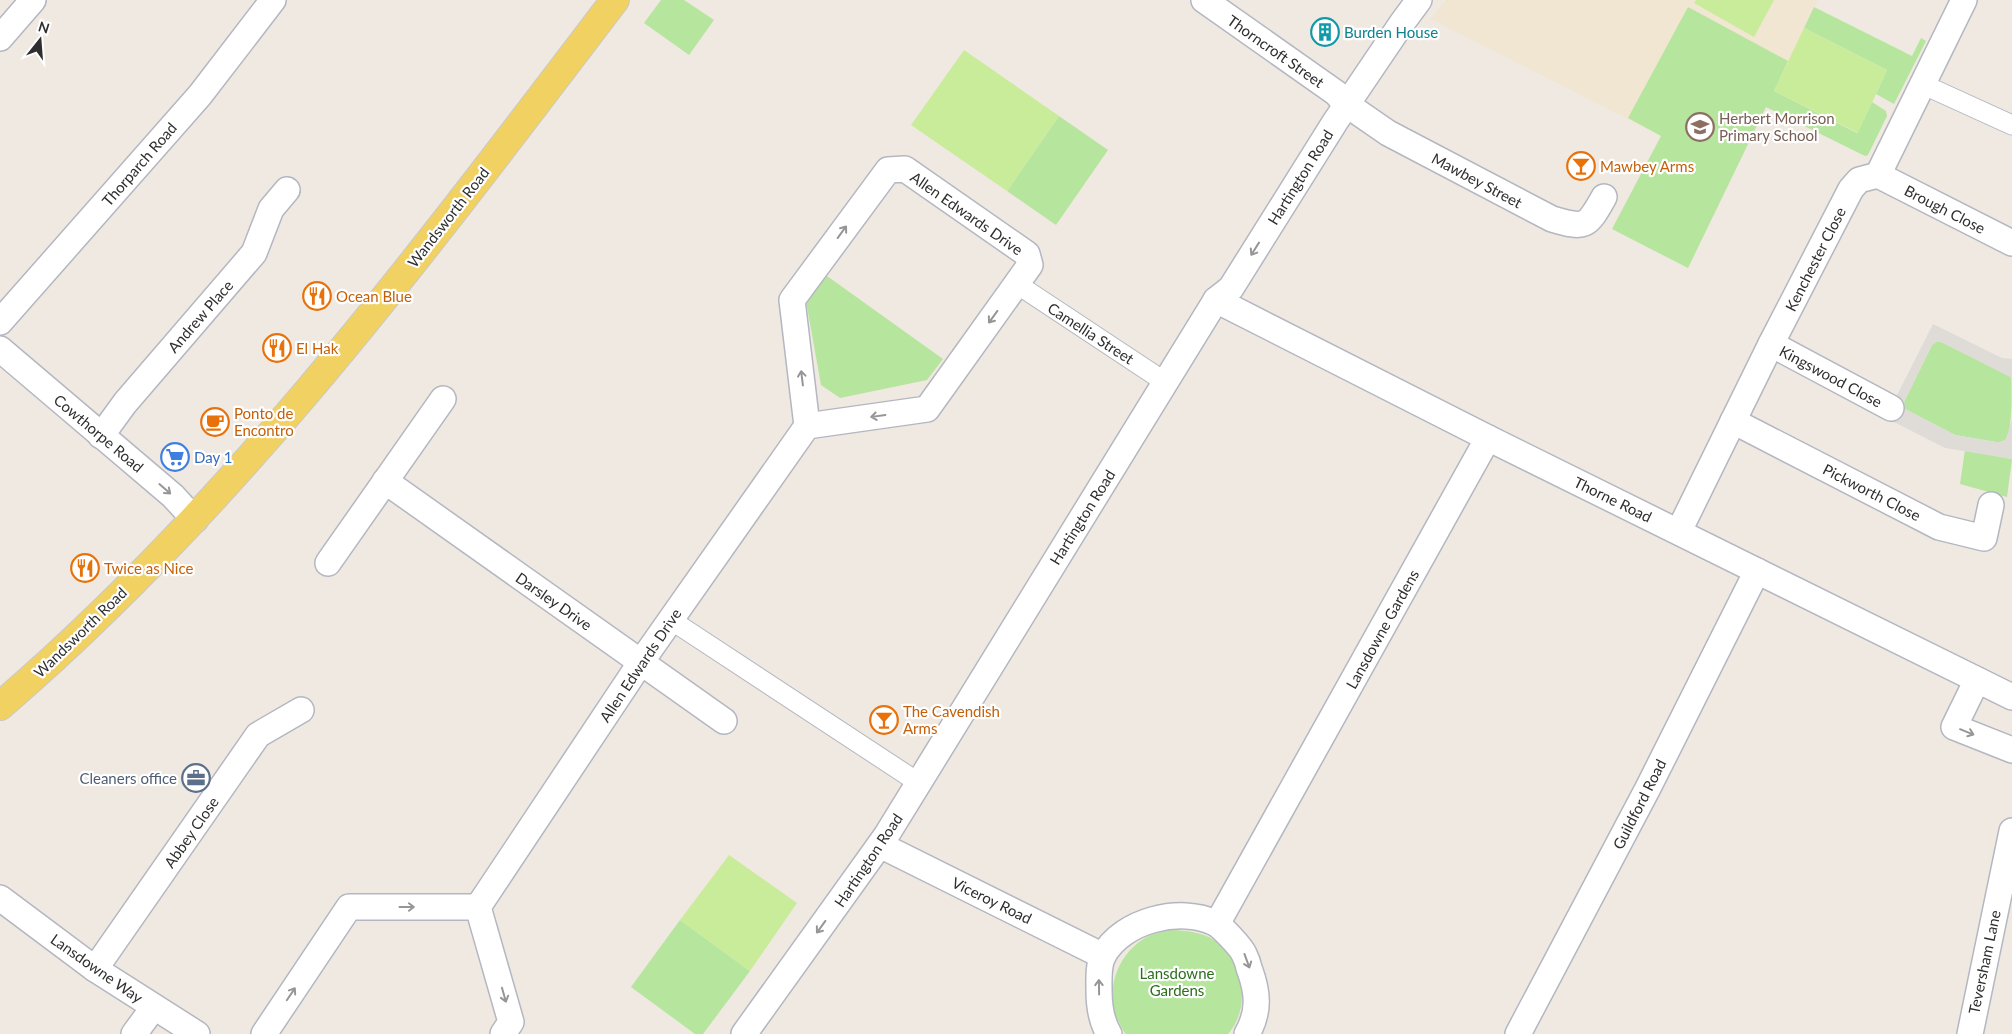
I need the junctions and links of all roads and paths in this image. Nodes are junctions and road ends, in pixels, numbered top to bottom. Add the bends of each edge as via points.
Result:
1 (33, 0) edge
2 (273, 0) edge
3 (615, 0) edge
4 (1204, 0) edge
5 (1419, 0) edge
6 (1964, 0) edge
7 (0, 38) edge
8 (1922, 84) junction
9 (1346, 104) junction
10 (2012, 125) edge
11 (1878, 175) junction
12 (287, 190) dead end
13 (1604, 197) dead end
14 (2012, 243) edge
15 (1017, 284) junction
16 (1216, 300) junction
17 (0, 322) edge
18 (1771, 344) junction
19 (0, 349) edge
20 (1165, 382) junction
21 (443, 399) dead end
22 (1891, 408) dead end
23 (1733, 421) junction
24 (807, 426) junction
25 (101, 436) junction
26 (1488, 438) junction
27 (385, 482) junction
28 (1992, 505) dead end
29 (195, 520) junction
30 (1679, 531) junction
31 (328, 563) dead end
32 (1757, 571) junction
33 (671, 620) junction
34 (641, 662) junction
35 (1977, 680) junction
36 (2012, 697) edge
37 (0, 706) edge
38 (301, 710) dead end
39 (724, 721) dead end
40 (2012, 750) edge
41 (919, 783) junction
42 (2012, 831) edge
43 (880, 845) junction
44 (0, 898) edge
45 (478, 907) junction
46 (1217, 924) junction
47 (1103, 956) junction
48 (95, 969) junction
49 (154, 1007) junction
50 (134, 1034) edge
51 (197, 1034) edge
52 (264, 1034) edge
53 (503, 1034) edge
54 (744, 1034) edge
55 (1109, 1034) edge
56 (1249, 1034) edge
57 (1518, 1034) edge
58 (1970, 1034) edge

1 - 7 street
2 - 17 street, Thorparch Road via 200,95
3 - 29 main road, Wandsworth Road via 360,327
4 - 9 street, Thorncroft Street via 1336,93
5 - 9 street, Hartington Road
6 - 8 street
8 - 10 street
8 - 11 street
9 - 13 street, Mawbey Street via 1388,133 1552,219 1568,224 1586,223
9 -> 16 street, Hartington Road via 1231,288
11 - 14 street, Brough Close
11 - 18 street, Kenchester Close via 1860,180 1851,189
12 - 25 street, Andrew Place via 271,209 254,253 125,403
15 - 20 street, Camellia Street
15 -> 24 street, Allen Edwards Drive via 927,409
24 -> 15 street, Allen Edwards Drive via 792,300 888,170 905,169 1027,254 1030,265
16 - 20 street, Hartington Road
16 - 26 street, Thorne Road
18 - 22 street, Kingswood Close
18 - 23 street, Kenchester Close
19 - 25 street, Cowthorpe Road
20 - 41 street, Hartington Road
21 - 27 street
23 - 28 street, Pickworth Close via 1939,527 1984,538
23 - 30 street, Kenchester Close
24 - 33 street, Allen Edwards Drive
25 -> 29 street, Cowthorpe Road via 173,496
26 - 30 street, Thorne Road
26 - 46 street, Lansdowne Gardens
27 - 31 street
27 - 34 street, Darsley Drive
29 - 37 main road, Wandsworth Road via 46,667
30 - 32 street, Thorne Road
32 - 35 street, Thorne Road
32 - 57 street, Guildford Road via 1648,788
33 - 34 street, Allen Edwards Drive
33 - 41 street
34 - 39 street, Darsley Drive
34 - 45 street, Allen Edwards Drive
35 - 36 street, Thorne Road
35 -> 40 street via 1954,727
38 - 48 street, Abbey Close via 258,735
41 - 43 street, Hartington Road
42 - 58 street, Teversham Lane
43 - 47 street, Viceroy Road
43 -> 54 street, Hartington Road
44 - 48 street, Lansdowne Way
52 -> 45 street via 348,907
45 -> 53 street via 511,1022
46 - 47 street via 1178,916 1150,920 1118,938
46 -> 56 street via 1244,952 1257,988 1255,1016
55 -> 47 street via 1099,1004
48 - 49 street, Lansdowne Way
49 - 50 street
49 - 51 street, Lansdowne Way

